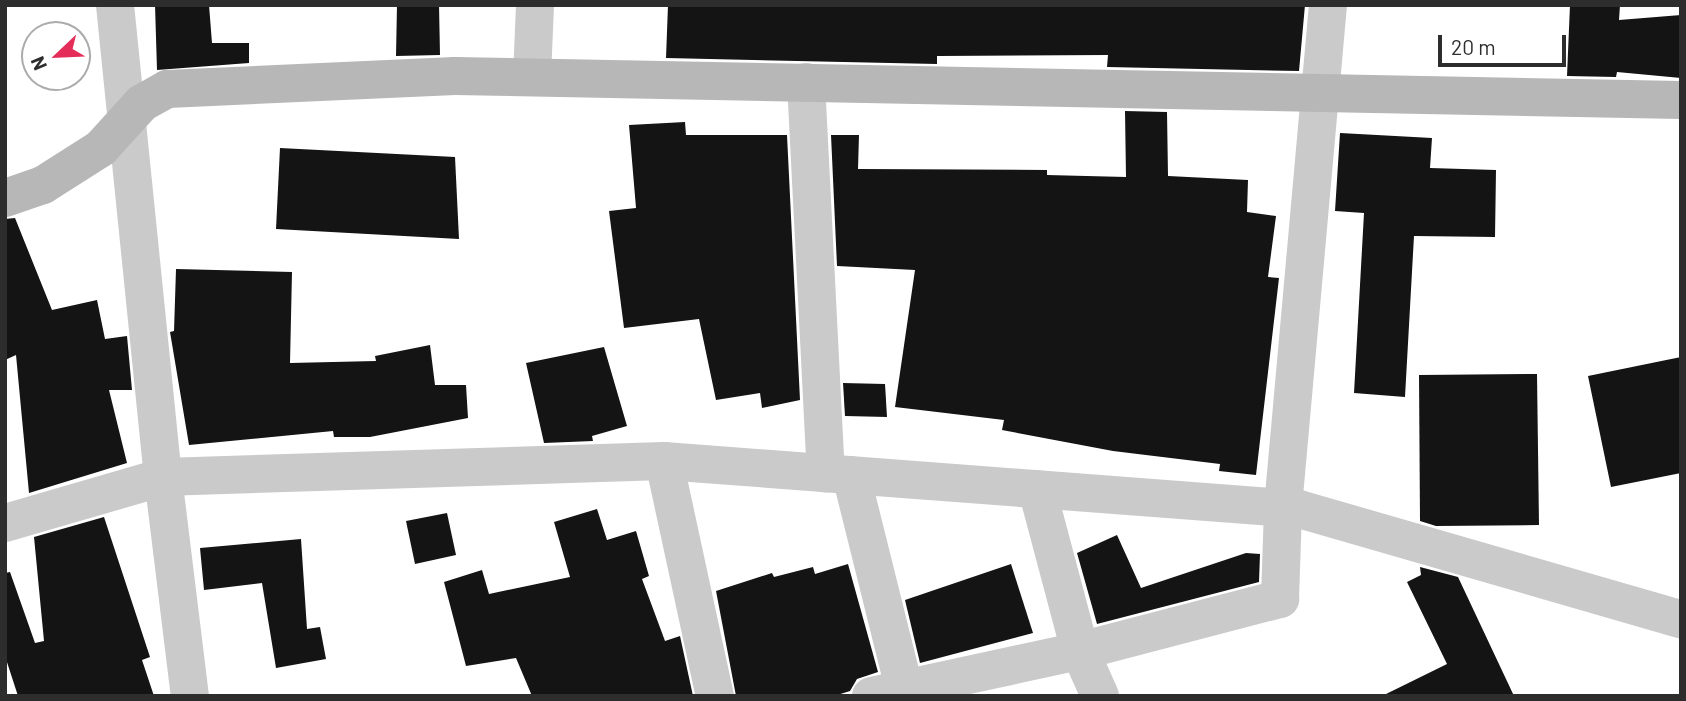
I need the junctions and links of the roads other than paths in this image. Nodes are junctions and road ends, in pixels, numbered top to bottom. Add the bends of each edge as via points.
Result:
1 (115, 5) edge
2 (535, 5) edge
3 (1328, 5) edge
4 (531, 77) junction
5 (806, 82) junction
6 (1321, 91) junction
7 (1681, 100) edge
8 (124, 121) junction
9 (5, 198) edge
10 (664, 461) junction
11 (839, 474) junction
12 (163, 477) junction
13 (1037, 489) junction
14 (1283, 507) junction
15 (5, 523) edge
16 (1681, 619) edge
17 (1080, 652) junction
18 (893, 693) edge
19 (190, 696) edge
20 (715, 696) edge
21 (1100, 696) edge

1 - 8 street
2 - 4 street
3 - 6 street
4 - 5 main road
4 - 8 main road via 167,89 142,103
5 - 6 main road
5 - 11 street
6 - 7 main road
6 - 14 street
8 - 9 main road via 101,148 43,185
8 - 12 street
10 - 11 street
10 - 12 street
10 - 20 street
11 - 13 street
11 - 18 street
12 - 15 street
12 - 19 street
13 - 14 street
13 - 17 street
14 - 16 street
14 - 17 street via 1280,598
17 - 18 street
17 - 21 street

